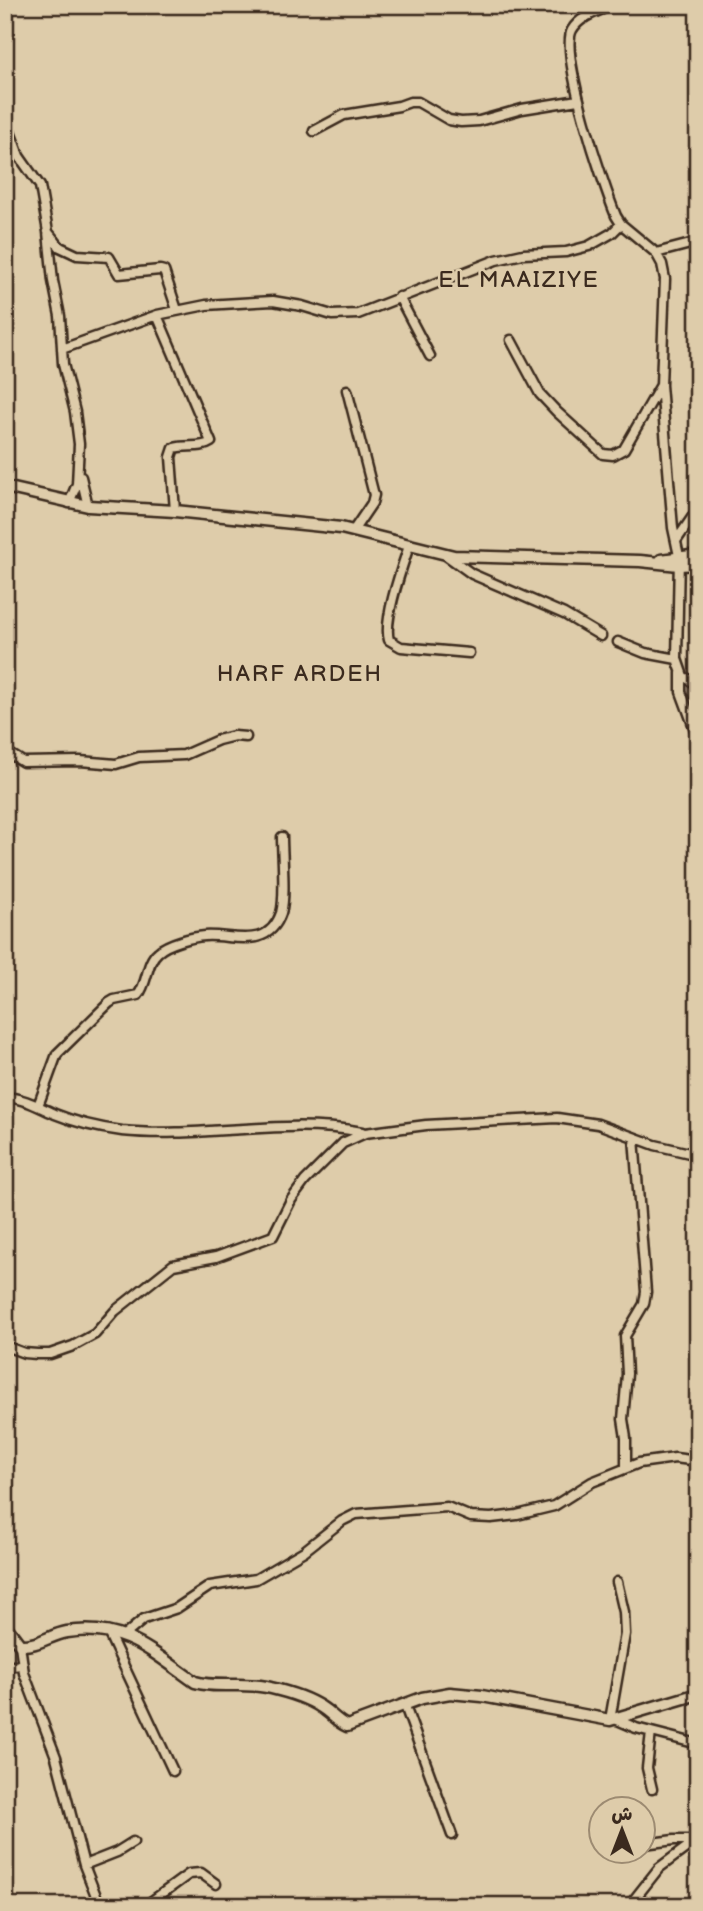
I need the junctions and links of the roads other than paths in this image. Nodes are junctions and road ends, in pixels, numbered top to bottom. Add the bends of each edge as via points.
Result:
1 (613, 5) edge
2 (578, 100) junction
3 (5, 118) edge
4 (314, 131) dead end
5 (621, 224) junction
6 (48, 232) junction
7 (698, 242) edge
8 (656, 253) junction
9 (399, 297) junction
10 (177, 310) junction
11 (157, 315) junction
12 (511, 340) dead end
13 (62, 349) junction
14 (430, 356) dead end
15 (661, 385) junction
16 (347, 390) dead end
17 (79, 460) junction
18 (5, 487) edge
19 (69, 503) junction
20 (88, 506) junction
21 (698, 509) edge
22 (174, 511) junction
23 (353, 531) junction
24 (676, 541) junction
25 (408, 545) junction
26 (445, 554) junction
27 (698, 555) edge
28 (679, 561) junction
29 (698, 564) edge
30 (601, 636) dead end
31 (618, 642) dead end
32 (469, 653) dead end
33 (677, 659) junction
34 (681, 673) junction
35 (698, 685) edge
36 (246, 737) dead end
37 (698, 738) edge
38 (5, 751) edge
39 (282, 837) dead end
40 (5, 1097) edge
41 (38, 1106) junction
42 (365, 1133) junction
43 (634, 1138) junction
44 (698, 1155) edge
45 (5, 1346) edge
46 (698, 1461) edge
47 (626, 1468) junction
48 (617, 1582) dead end
49 (5, 1625) edge
50 (108, 1632) junction
51 (125, 1635) junction
52 (20, 1645) junction
53 (23, 1665) junction
54 (5, 1672) edge
55 (698, 1694) edge
56 (405, 1706) junction
57 (613, 1720) junction
58 (652, 1732) junction
59 (698, 1744) edge
60 (173, 1771) dead end
61 (652, 1789) dead end
62 (452, 1835) dead end
63 (697, 1840) edge
64 (133, 1842) dead end
65 (658, 1842) edge
66 (84, 1865) junction
67 (216, 1884) dead end
68 (100, 1906) edge
69 (145, 1906) edge
70 (629, 1906) edge

1 - 2 street via 580,21 570,33
2 - 4 street via 461,122 410,102 344,115
2 - 5 street
3 - 6 street via 19,156 40,186
5 - 8 street
5 - 9 street via 590,246 503,258
6 - 10 street via 60,247 77,255 109,257 119,274 164,271
6 - 13 street
7 - 8 street
8 - 15 street via 665,279
9 - 10 street via 348,316 273,301
9 - 14 street
10 - 11 street
11 - 13 street
11 - 22 street via 211,442 174,448
12 - 15 street via 540,394 603,454 624,449
13 - 17 street
15 - 24 street
16 - 23 street via 374,491 372,503
17 - 19 street
17 - 20 street
18 - 19 main road
19 - 20 main road
20 - 22 main road
21 - 24 street
22 - 23 main road
23 - 25 main road
24 - 28 street
25 - 26 main road
25 - 32 street via 387,632 389,640 401,647
26 - 28 main road
26 - 30 street via 472,574 564,614
27 - 28 main road
28 - 29 main road
28 - 33 street
31 - 33 street
33 - 34 street
34 - 35 street
34 - 37 street via 681,692
36 - 38 street via 218,740 184,755 139,757 116,764 23,762
39 - 41 street via 281,912 272,926 253,938 205,936 158,952 138,995 109,1003 57,1054
40 - 41 street
41 - 42 street via 92,1127 122,1131 192,1133 307,1126
42 - 43 street via 543,1118 598,1125
42 - 45 street via 343,1143 305,1181 273,1236 216,1257 173,1265 108,1317 95,1334 73,1346 50,1354 24,1353
43 - 44 street
43 - 47 street via 646,1292 625,1336
46 - 47 street via 660,1459
47 - 51 street via 554,1506 517,1515 471,1517 447,1507 356,1514 256,1579 203,1589 177,1608 144,1619
48 - 57 street via 625,1634
49 - 52 main road
50 - 51 main road
50 - 52 main road via 65,1632 37,1644
50 - 60 street
51 - 56 main road via 195,1682 245,1684 302,1696 347,1727
52 - 53 street
53 - 54 street
53 - 66 street via 56,1757
55 - 57 main road
56 - 57 main road via 436,1695 465,1693
56 - 62 street
57 - 58 street
58 - 59 street
58 - 61 street via 647,1768
63 - 65 street
63 - 70 street via 659,1868
64 - 66 street
66 - 68 street
67 - 69 street via 201,1873 189,1874

